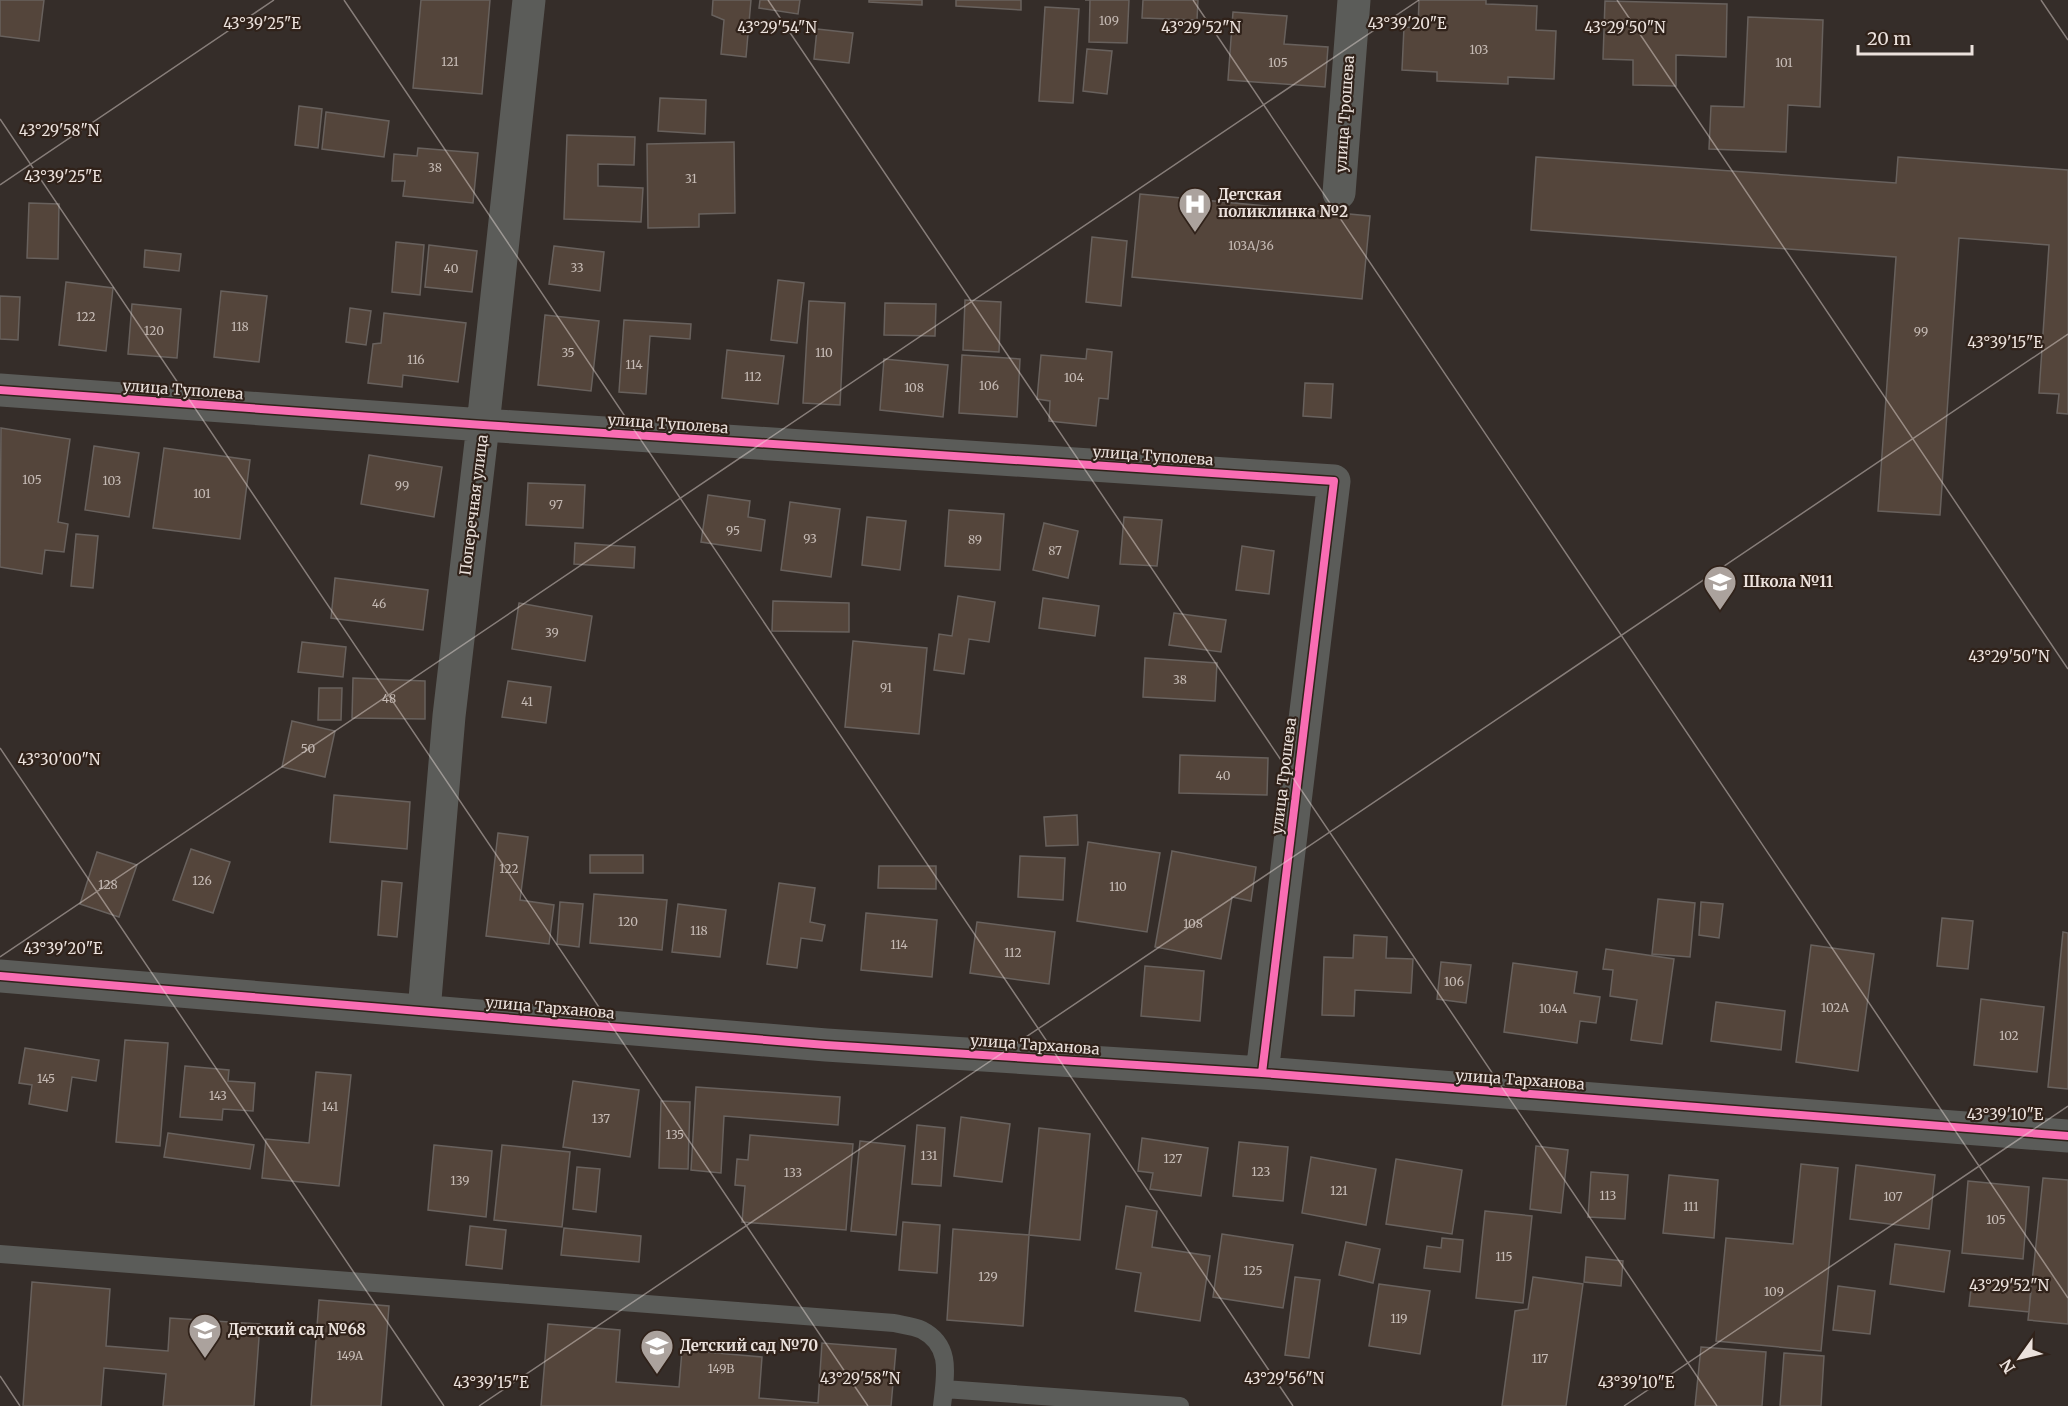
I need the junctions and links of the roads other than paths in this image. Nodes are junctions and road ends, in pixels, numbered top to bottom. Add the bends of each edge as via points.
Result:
1 (529, 0) edge
2 (1354, 0) edge
3 (1339, 193) dead end
4 (0, 390) edge
5 (483, 425) junction
6 (1334, 481) joint
7 (0, 976) edge
8 (424, 1011) junction
9 (1262, 1073) junction
10 (2068, 1136) edge
11 (0, 1254) edge
12 (943, 1397) edge
13 (1180, 1406) edge

1 - 5 street, Поперечная улица
2 - 3 street, улица Трошева
4 - 5 street, улица Туполева
5 - 6 street, улица Туполева
5 - 8 street, Поперечная улица via 449,716
6 - 9 street, улица Трошева
7 - 8 street, улица Тарханова
8 - 9 street, улица Тарханова via 826,1045
9 - 10 street, улица Тарханова
11 - 12 lane via 894,1323 920,1329 936,1339 945,1358
12 - 13 lane

